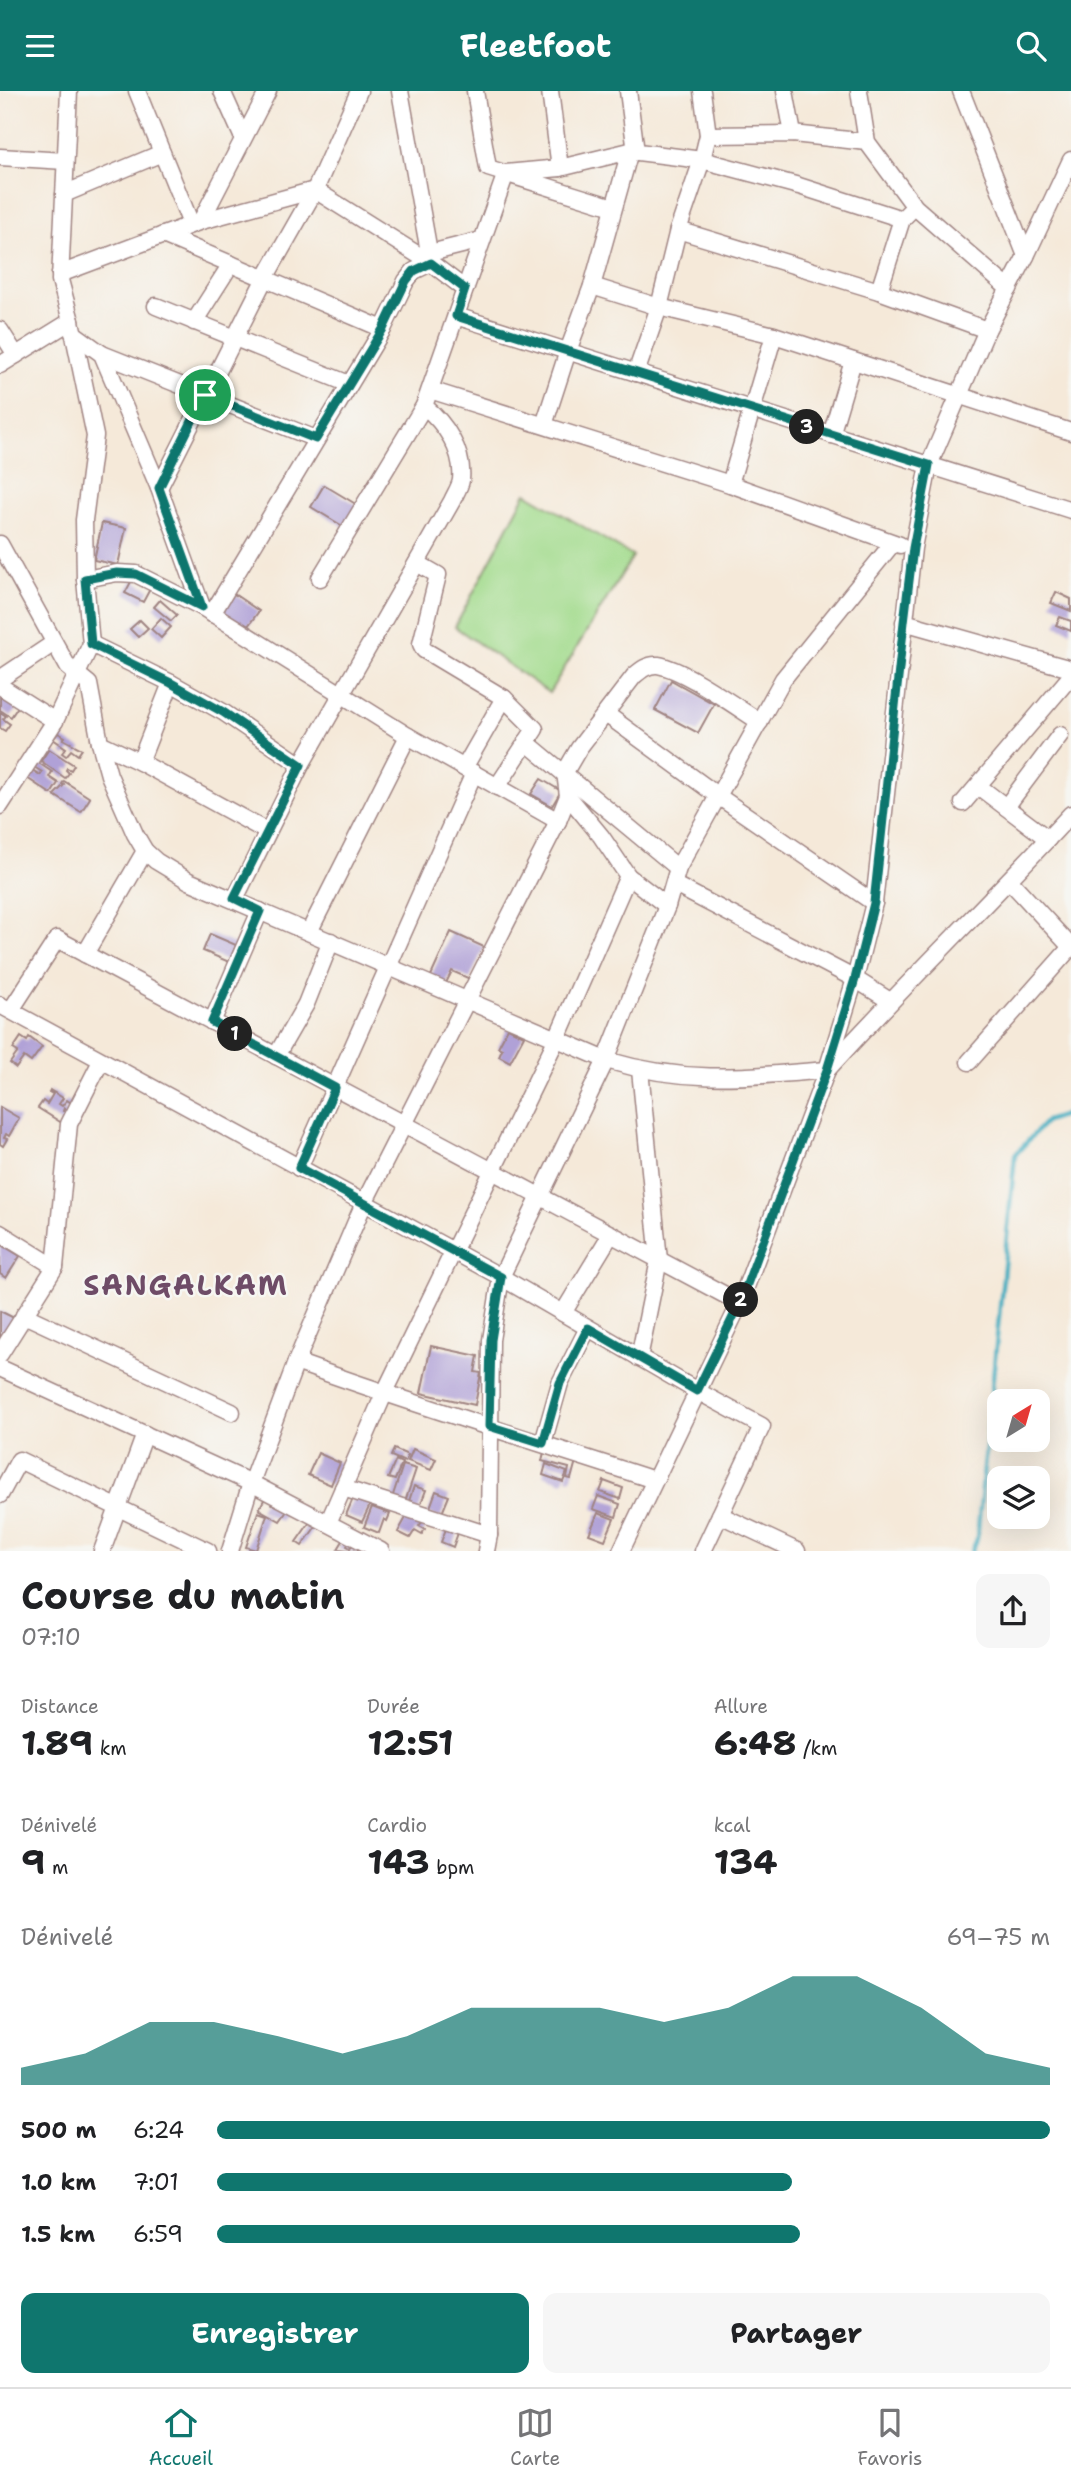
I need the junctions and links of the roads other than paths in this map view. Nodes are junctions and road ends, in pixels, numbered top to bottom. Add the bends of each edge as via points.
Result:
1 (69, 91) edge
2 (137, 91) edge
3 (222, 91) edge
4 (268, 91) edge
5 (359, 91) edge
6 (400, 91) edge
7 (475, 91) edge
8 (550, 91) edge
9 (628, 91) edge
10 (702, 91) edge
11 (785, 91) edge
12 (859, 91) edge
13 (961, 91) edge
14 (793, 134) junction
15 (708, 135) junction
16 (243, 138) junction
17 (867, 142) junction
18 (633, 151) junction
19 (162, 153) junction
20 (0, 157) edge
21 (702, 160) junction
22 (1071, 160) edge
23 (65, 162) junction
24 (560, 168) junction
25 (506, 173) junction
26 (315, 190) junction
27 (64, 194) junction
28 (613, 207) junction
29 (915, 207) junction
30 (902, 219) junction
31 (196, 222) junction
32 (678, 230) junction
33 (163, 235) junction
34 (482, 240) junction
35 (1026, 256) junction
36 (430, 258) junction
37 (231, 264) junction
38 (60, 274) junction
39 (265, 278) junction
40 (592, 286) junction
41 (465, 289) junction
42 (1009, 289) junction
43 (879, 291) junction
44 (156, 306) dead end
45 (659, 307) junction
46 (456, 316) junction
47 (194, 322) junction
48 (72, 327) junction
49 (383, 329) junction
50 (0, 330) edge
51 (987, 330) junction
52 (774, 335) junction
53 (234, 338) junction
54 (568, 351) junction
55 (102, 354) junction
56 (16, 355) junction
57 (853, 361) junction
58 (0, 365) edge
59 (636, 373) junction
60 (349, 384) junction
61 (430, 390) junction
62 (205, 395) junction
63 (959, 395) junction
64 (424, 406) junction
65 (752, 410) junction
66 (544, 425) junction
67 (1071, 432) edge
68 (831, 435) junction
69 (316, 439) junction
70 (929, 465) junction
71 (730, 484) junction
72 (159, 488) junction
73 (1071, 510) edge
74 (893, 543) junction
75 (0, 544) edge
76 (913, 548) junction
77 (417, 563) junction
78 (320, 578) dead end
79 (85, 579) junction
80 (207, 610) junction
81 (904, 622) junction
82 (54, 643) junction
83 (91, 644) junction
84 (1071, 669) edge
85 (77, 675) junction
86 (1071, 676) edge
87 (0, 679) edge
88 (171, 683) junction
89 (0, 686) edge
90 (342, 696) junction
91 (504, 698) junction
92 (606, 715) junction
93 (55, 722) junction
94 (760, 722) junction
95 (1060, 735) dead end
96 (408, 736) junction
97 (526, 742) junction
98 (100, 743) junction
99 (140, 762) junction
100 (301, 765) junction
101 (469, 770) junction
102 (565, 772) junction
103 (978, 786) junction
104 (498, 787) junction
105 (568, 796) junction
106 (718, 796) junction
107 (963, 803) dead end
108 (0, 806) edge
109 (1006, 807) junction
110 (1071, 814) edge
111 (558, 821) junction
112 (267, 831) junction
113 (1048, 839) junction
114 (145, 851) junction
115 (678, 868) junction
116 (628, 876) junction
117 (1009, 880) junction
118 (675, 885) junction
119 (234, 898) junction
120 (874, 903) junction
121 (667, 906) junction
122 (260, 911) junction
123 (309, 932) junction
124 (331, 941) junction
125 (1071, 947) edge
126 (85, 954) junction
127 (388, 966) junction
128 (855, 979) junction
129 (467, 1000) junction
130 (890, 1001) junction
131 (5, 1007) edge
132 (212, 1022) junction
133 (557, 1038) junction
134 (276, 1056) junction
135 (606, 1060) junction
136 (101, 1061) junction
137 (969, 1062) dead end
138 (640, 1070) junction
139 (827, 1070) junction
140 (335, 1088) junction
141 (404, 1124) junction
142 (299, 1168) junction
143 (492, 1171) junction
144 (540, 1197) junction
145 (364, 1203) junction
146 (0, 1233) edge
147 (611, 1234) junction
148 (453, 1251) junction
149 (659, 1260) junction
150 (55, 1267) junction
151 (501, 1277) junction
152 (740, 1303) junction
153 (563, 1313) junction
154 (24, 1315) junction
155 (588, 1328) junction
156 (0, 1354) edge
157 (639, 1357) junction
158 (296, 1362) junction
159 (0, 1368) edge
160 (697, 1391) junction
161 (383, 1394) junction
162 (232, 1412) dead end
163 (489, 1426) junction
164 (145, 1434) junction
165 (543, 1443) junction
166 (654, 1480) junction
167 (251, 1483) junction
168 (343, 1488) junction
169 (0, 1495) edge
170 (118, 1507) junction
171 (720, 1514) junction
172 (328, 1523) junction
173 (487, 1543) edge
174 (102, 1551) edge
175 (208, 1551) edge
176 (230, 1551) edge
177 (381, 1551) edge
178 (621, 1551) edge
179 (703, 1551) edge
180 (797, 1551) edge

1 - 23 street
2 - 19 street
3 - 16 street
4 - 16 street
5 - 26 street
6 - 36 street
7 - 25 street via 488,168
8 - 24 street
9 - 18 street
10 - 15 street
11 - 14 street
12 - 17 street
13 - 35 street
14 - 15 street
14 - 17 street
15 - 21 street
16 - 31 street
17 - 29 street
18 - 21 street
18 - 24 street
18 - 28 street
19 - 27 street
19 - 31 street
20 - 23 street
21 - 30 street
21 - 32 street
22 - 35 street
23 - 27 street
24 - 25 street
25 - 28 street
25 - 34 street
26 - 31 street
26 - 36 street
26 - 39 street
27 - 38 street
28 - 40 street
29 - 30 street
29 - 42 street
30 - 43 street
31 - 33 street
32 - 43 street
32 - 45 street
33 - 37 street
33 - 38 street
34 - 36 street
34 - 41 street
35 - 42 street
36 - 41 street
36 - 49 street via 406,281
37 - 39 street
37 - 47 street
38 - 48 street
39 - 49 street
39 - 53 street
40 - 45 street
40 - 54 street
41 - 46 street
42 - 51 street
43 - 51 street
44 - 47 street
45 - 52 street
45 - 59 street
46 - 54 street
46 - 61 street
47 - 53 street
48 - 55 street
48 - 56 street
48 - 79 street via 95,436 84,520
49 - 60 street
50 - 56 street
51 - 63 street
52 - 57 street
52 - 65 street
53 - 60 street
53 - 62 street
54 - 59 street
54 - 66 street
55 - 62 street
55 - 72 street
56 - 58 street
57 - 63 street
57 - 68 street
59 - 65 street
60 - 69 street
61 - 64 street
61 - 66 street
62 - 69 street
62 - 72 street
63 - 67 street
63 - 70 street
64 - 77 street via 438,417 452,442 461,481
64 - 78 street
65 - 68 street
65 - 71 street
66 - 71 street
68 - 70 street
69 - 80 street
70 - 73 street
70 - 76 street
71 - 74 street
72 - 80 street
74 - 76 street
74 - 94 street via 800,656
75 - 82 street
76 - 81 street
77 - 90 street
77 - 91 street via 438,575 421,644 424,650
79 - 80 street via 136,574
79 - 83 street
80 - 90 street
81 - 84 street
81 - 120 street
82 - 85 street
82 - 87 street
83 - 85 street
83 - 88 street
85 - 93 street
85 - 98 street via 89,684
86 - 103 street
88 - 99 street
88 - 100 street
89 - 93 street
90 - 96 street
90 - 100 street
91 - 97 street via 535,729
91 - 101 street
92 - 94 street via 634,676 656,665 671,669
92 - 102 street
92 - 106 street
93 - 108 street
94 - 106 street
95 - 109 street
96 - 101 street
96 - 123 street
97 - 102 street
97 - 104 street
98 - 99 street
98 - 114 street via 117,797
99 - 112 street
100 - 112 street
101 - 104 street
101 - 127 street
102 - 105 street
102 - 115 street
103 - 107 street
103 - 109 street
104 - 111 street
105 - 111 street
105 - 116 street
106 - 115 street
106 - 120 street
109 - 113 street
110 - 113 street
111 - 129 street
112 - 119 street
113 - 117 street
114 - 119 street via 189,881
114 - 126 street
115 - 118 street
116 - 121 street
116 - 133 street
117 - 125 street
117 - 130 street
118 - 121 street
118 - 128 street
119 - 122 street
120 - 128 street
121 - 135 street
122 - 123 street
122 - 132 street
123 - 124 street
124 - 127 street
124 - 134 street via 306,1004
125 - 137 street
126 - 131 street via 57,939
126 - 132 street
127 - 129 street
127 - 140 street
128 - 130 street
128 - 139 street
129 - 133 street
129 - 141 street
130 - 139 street
131 - 136 street
132 - 134 street
133 - 135 street
133 - 143 street
134 - 140 street
135 - 138 street
135 - 144 street
136 - 142 street
136 - 150 street via 69,1124
138 - 139 street via 738,1078
138 - 149 street
139 - 152 street
140 - 141 street
140 - 142 street
141 - 143 street
141 - 145 street
142 - 145 street
143 - 144 street
143 - 148 street
144 - 147 street
144 - 151 street
145 - 148 street
145 - 158 street
146 - 150 street
147 - 149 street
147 - 153 street
148 - 151 street
148 - 161 street
149 - 152 street
149 - 157 street
150 - 154 street
151 - 153 street
151 - 163 street via 491,1340
152 - 160 street
153 - 155 street
154 - 156 street
154 - 162 street
155 - 157 street
155 - 165 street via 560,1383
157 - 160 street
158 - 161 street
158 - 167 street
159 - 164 street
160 - 166 street
160 - 171 street via 762,1426
161 - 163 street
161 - 168 street
163 - 165 street
163 - 173 street
164 - 167 street
164 - 170 street
165 - 166 street
166 - 178 street
167 - 172 street
167 - 176 street
168 - 172 street
168 - 173 street
169 - 170 street via 19,1460
170 - 174 street
170 - 175 street
171 - 179 street
171 - 180 street
172 - 177 street

